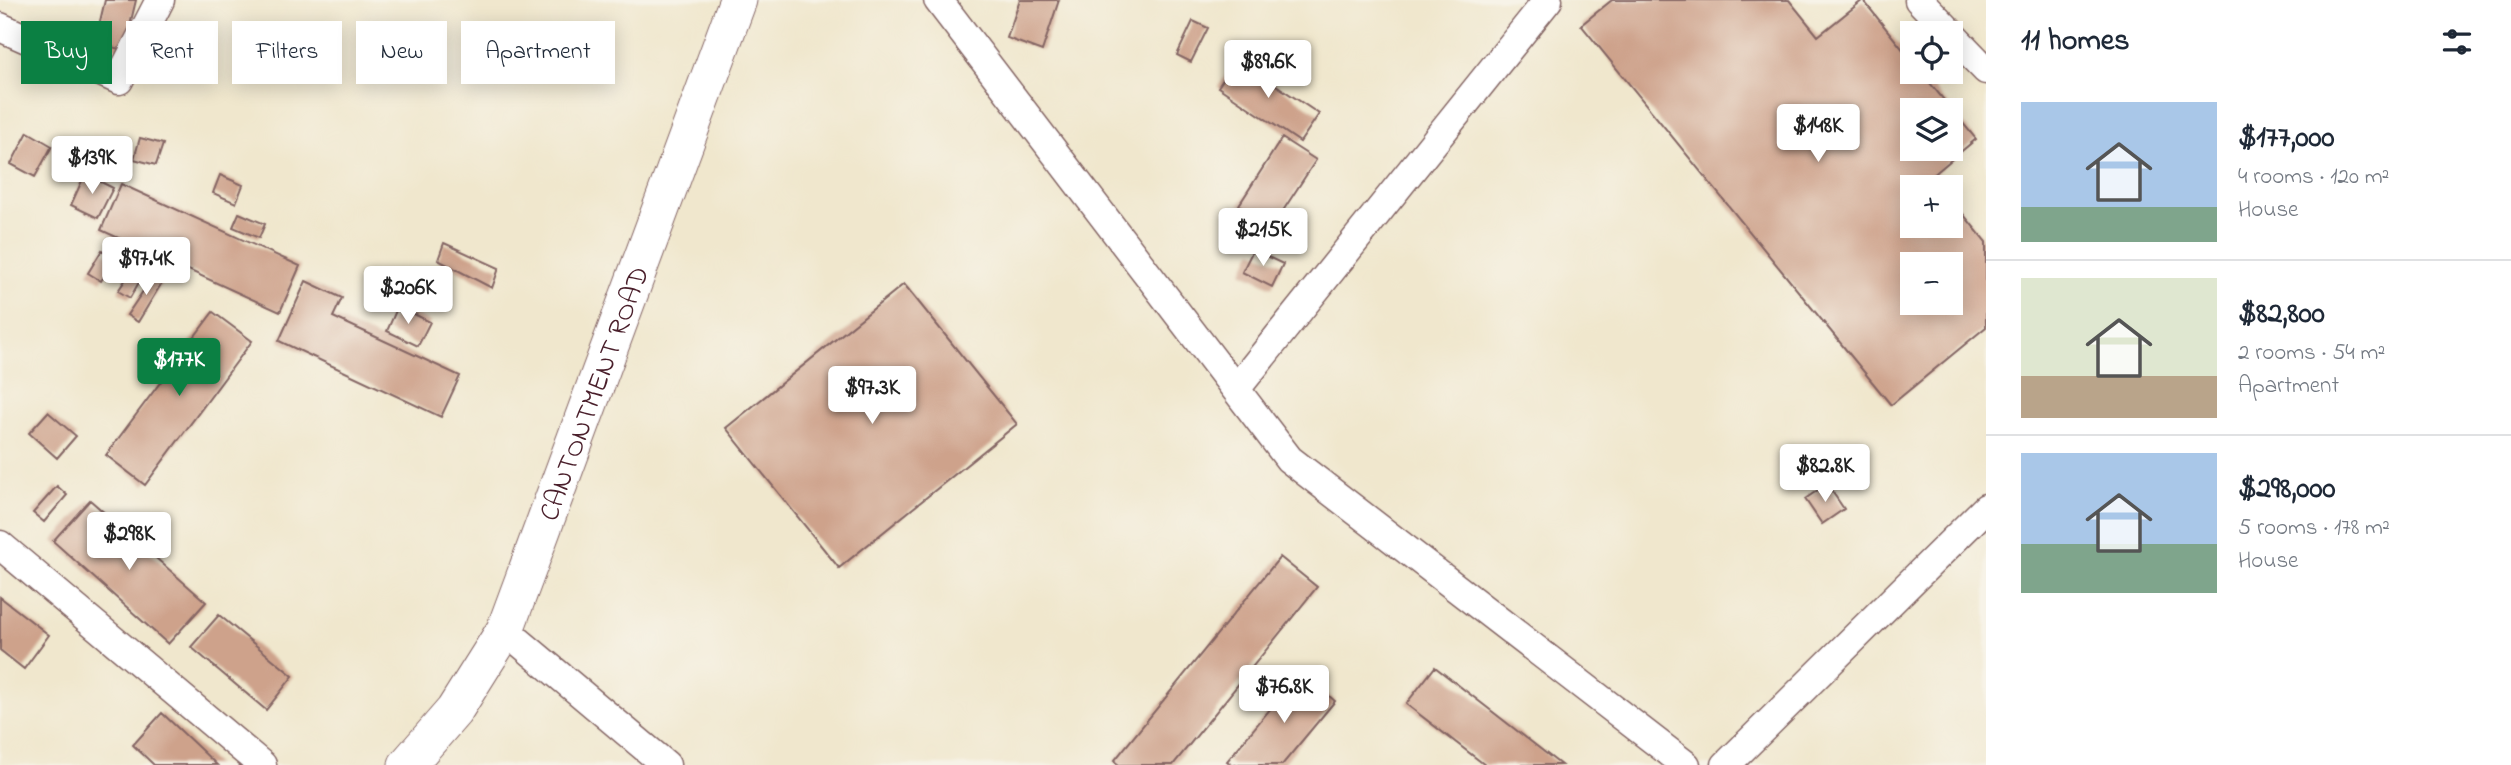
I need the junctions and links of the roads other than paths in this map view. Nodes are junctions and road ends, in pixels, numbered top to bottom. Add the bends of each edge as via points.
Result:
1 (160, 0) edge
2 (738, 0) edge
3 (938, 0) edge
4 (1548, 0) edge
5 (1919, 0) edge
6 (1939, 21) edge
7 (0, 27) edge
8 (1963, 46) edge
9 (1986, 70) edge
10 (1236, 390) junction
11 (1986, 508) edge
12 (0, 545) edge
13 (505, 630) junction
14 (262, 765) edge
15 (408, 765) edge
16 (666, 765) edge
17 (1686, 765) edge
18 (1726, 765) edge

1 - 7 street via 119,80
2 - 13 street, CANTONTMENT ROAD
3 - 10 street
4 - 10 street
5 - 6 street
8 - 9 street
10 - 17 street via 1289,459
11 - 18 street
12 - 14 street
13 - 15 street, CANTONTMENT ROAD via 454,711
13 - 16 street

